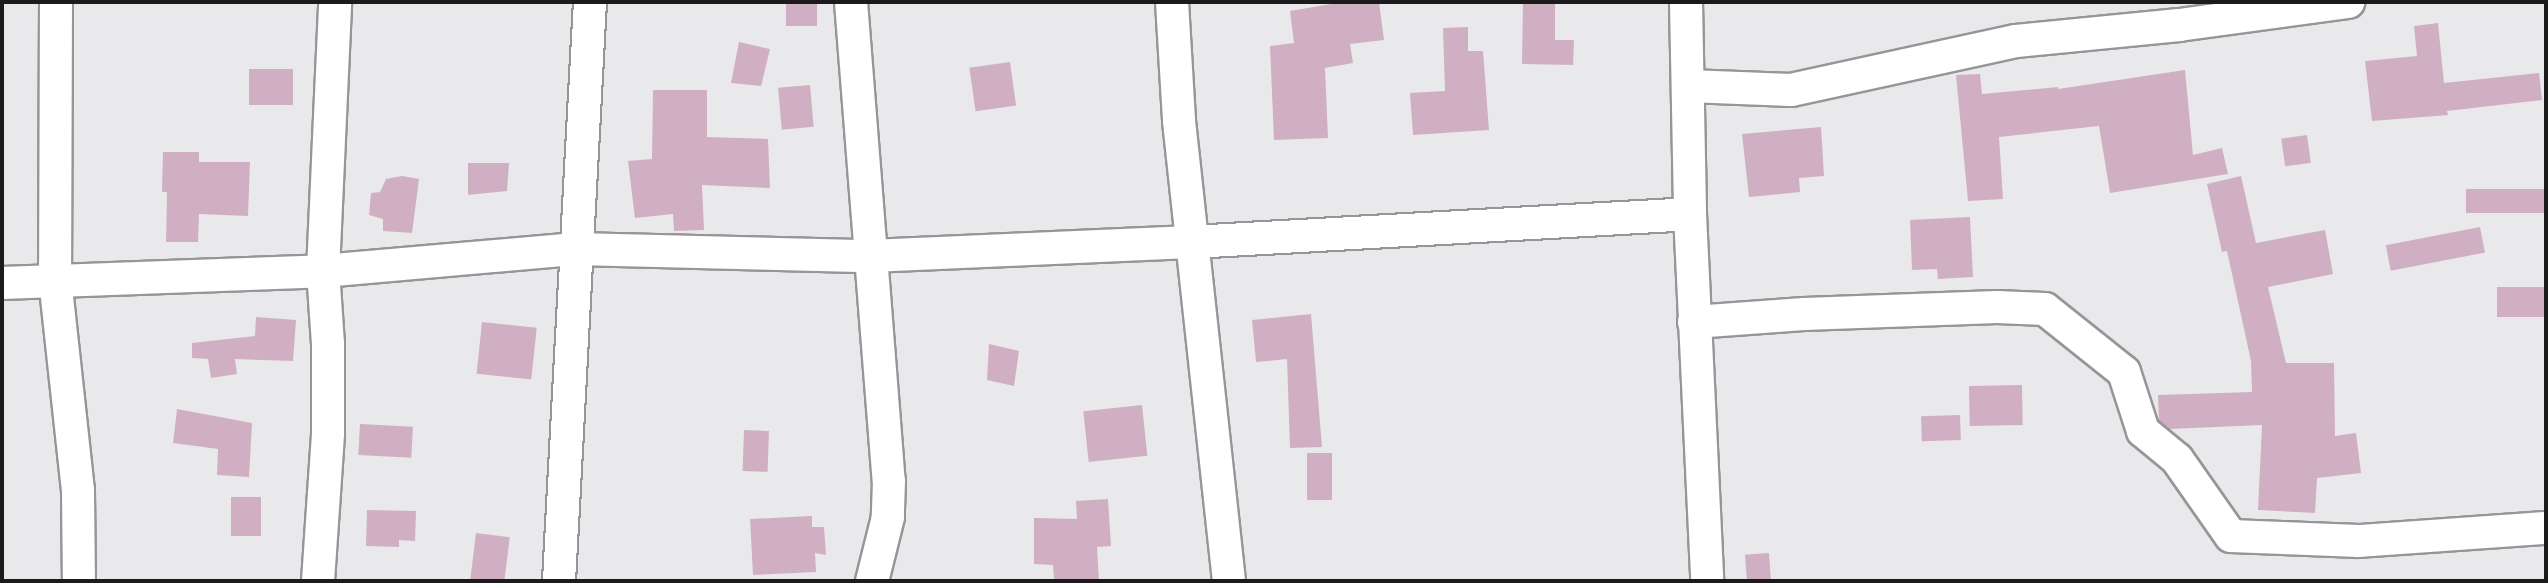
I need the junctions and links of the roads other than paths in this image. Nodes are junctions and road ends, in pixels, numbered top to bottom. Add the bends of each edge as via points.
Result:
1 (56, 2) edge
2 (335, 2) edge
3 (590, 2) edge
4 (851, 2) edge
5 (1172, 2) edge
6 (1686, 2) edge
7 (2348, 2) edge
8 (1688, 86) junction
9 (1690, 214) junction
10 (1192, 242) junction
11 (576, 248) junction
12 (869, 256) junction
13 (323, 271) junction
14 (55, 279) junction
15 (2, 282) edge
16 (1694, 322) junction
17 (2546, 528) edge
18 (79, 581) edge
19 (318, 581) edge
20 (559, 581) edge
21 (872, 581) edge
22 (1229, 581) edge
23 (1707, 581) edge

1 - 14 street
2 - 13 street
3 - 11 street
4 - 12 street
5 - 10 street
6 - 8 street
7 - 8 street via 2016,41 1791,90
8 - 9 street
9 - 10 street
9 - 16 street
10 - 12 street
10 - 22 street
11 - 12 street
11 - 13 street
11 - 20 street
12 - 21 street via 889,481 888,517
13 - 14 street
13 - 19 street via 328,433
14 - 15 street
14 - 18 street via 78,491
16 - 17 street via 1956,308 2045,309 2124,372 2143,431 2177,459 2231,536 2359,541
16 - 23 street

